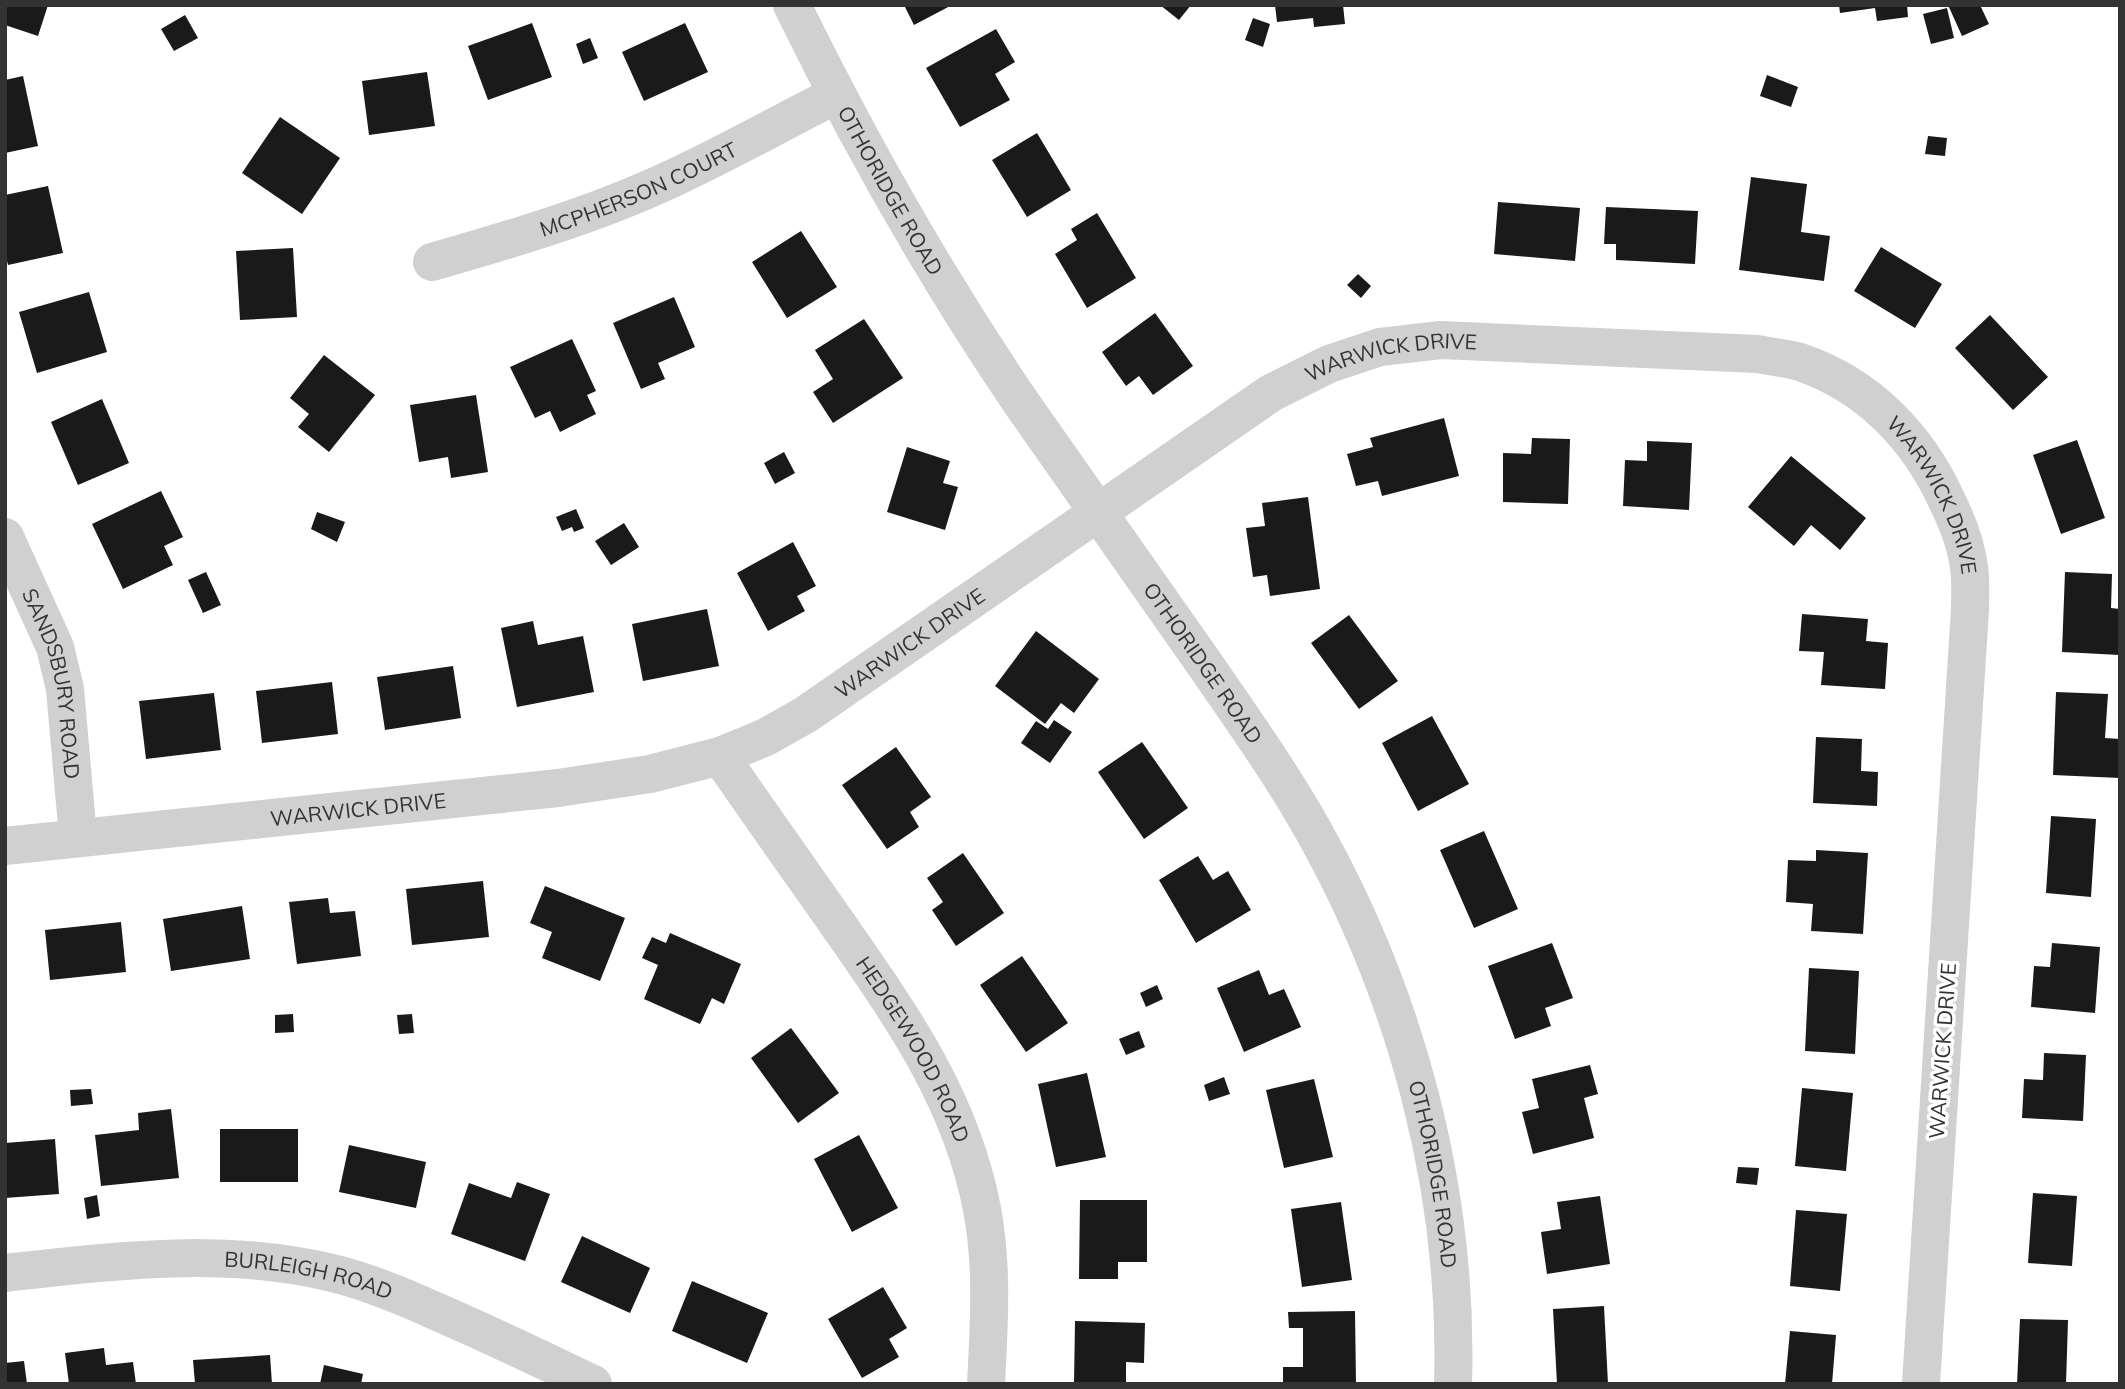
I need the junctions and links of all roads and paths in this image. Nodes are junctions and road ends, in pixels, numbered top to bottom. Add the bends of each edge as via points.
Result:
1 (792, 5) edge
2 (836, 95) junction
3 (432, 262) dead end
4 (1099, 512) junction
5 (5, 537) edge
6 (720, 756) junction
7 (78, 838) junction
8 (5, 846) edge
9 (5, 1273) edge
10 (593, 1384) edge
11 (986, 1384) edge
12 (1453, 1384) edge
13 (1921, 1384) edge

1 - 2 street, OTHORIDGE ROAD
2 - 3 street, MCPHERSON COURT via 668,181 517,237
2 - 4 street, OTHORIDGE ROAD via 956,305
4 - 6 street, WARWICK DRIVE via 805,715
4 - 12 street, OTHORIDGE ROAD via 1313,829 1390,994 1419,1087 1438,1182 1452,1284
4 - 13 street, WARWICK DRIVE via 1271,393 1329,364 1380,347 1441,340 1758,354 1800,362 1881,407 1911,439 1937,479 1957,522 1969,566 1970,609
5 - 7 street, SANDSBURY ROAD via 55,647 65,689
6 - 7 street, WARWICK DRIVE via 650,774 558,789
6 - 11 street, HEDGEWOOD ROAD via 900,1013 949,1105 970,1158 989,1258
7 - 8 street, WARWICK DRIVE
9 - 10 street, BURLEIGH ROAD via 199,1256 328,1272 394,1293

